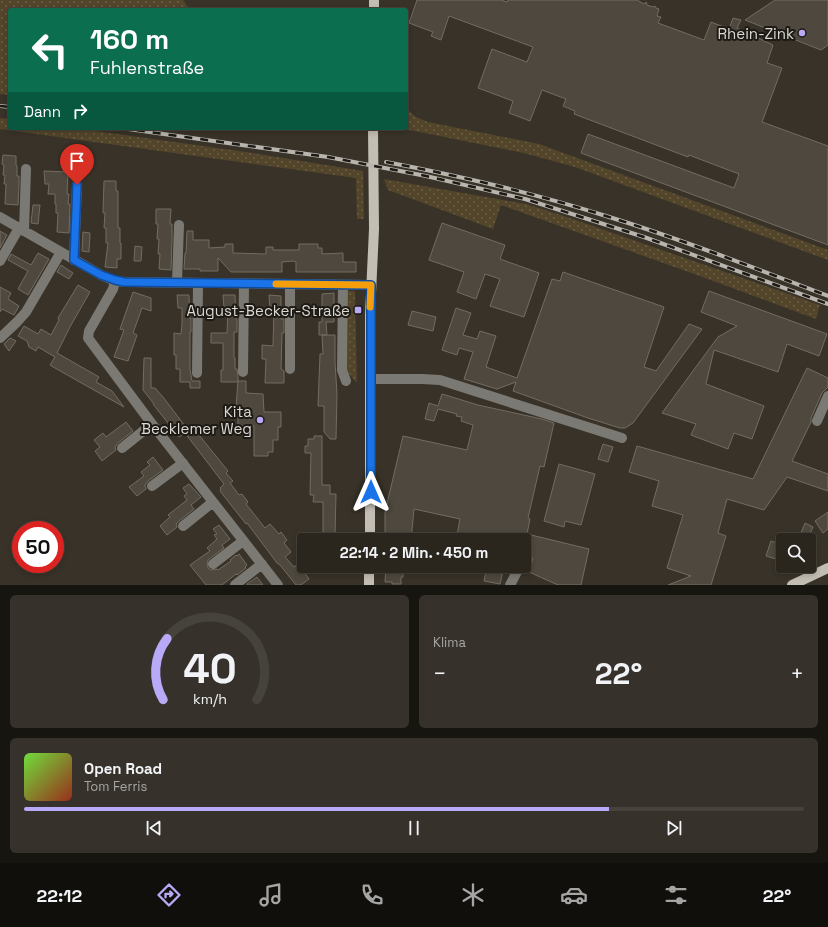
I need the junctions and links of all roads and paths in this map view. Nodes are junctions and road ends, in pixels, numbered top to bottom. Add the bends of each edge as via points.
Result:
1 (373, 130) edge
2 (26, 169) dead end
3 (77, 185) dead end
4 (0, 217) edge
5 (180, 225) dead end
6 (22, 230) junction
7 (61, 252) junction
8 (74, 260) junction
9 (0, 261) edge
10 (115, 280) junction
11 (177, 282) junction
12 (198, 283) junction
13 (244, 284) junction
14 (290, 284) junction
15 (343, 285) junction
16 (371, 285) junction
17 (0, 338) edge
18 (290, 369) dead end
19 (243, 372) dead end
20 (197, 373) dead end
21 (371, 379) junction
22 (346, 381) dead end
23 (828, 396) edge
24 (817, 421) dead end
25 (152, 424) junction
26 (622, 438) dead end
27 (122, 448) dead end
28 (183, 463) junction
29 (152, 486) dead end
30 (213, 502) junction
31 (183, 526) dead end
32 (370, 533) edge
33 (243, 541) junction
34 (213, 564) dead end
35 (262, 564) junction
36 (828, 568) edge
37 (369, 573) edge
38 (516, 573) edge
39 (235, 585) edge
40 (278, 585) edge
41 (369, 585) edge
42 (510, 585) edge
43 (792, 585) edge

1 - 16 main road via 374,229
2 - 6 street
3 - 8 street
4 - 6 street
5 - 11 street
6 - 7 street
6 - 9 street
7 - 8 street
7 - 17 street via 26,312
8 - 10 street
10 - 11 street
10 - 25 street via 88,338
11 - 12 street
12 - 13 street
12 - 20 street
13 - 14 street
13 - 19 street
14 - 15 street
14 - 18 street
15 - 16 street
15 - 22 street via 342,370
16 - 21 main road
21 - 26 street via 440,380
21 - 32 main road
23 - 24 street
25 - 27 street
25 - 28 street
28 - 29 street
28 - 30 street
30 - 31 street
30 - 33 street
33 - 34 street
33 - 35 street
35 - 39 street
35 - 40 street
36 - 43 main road
37 - 41 main road
38 - 42 street

